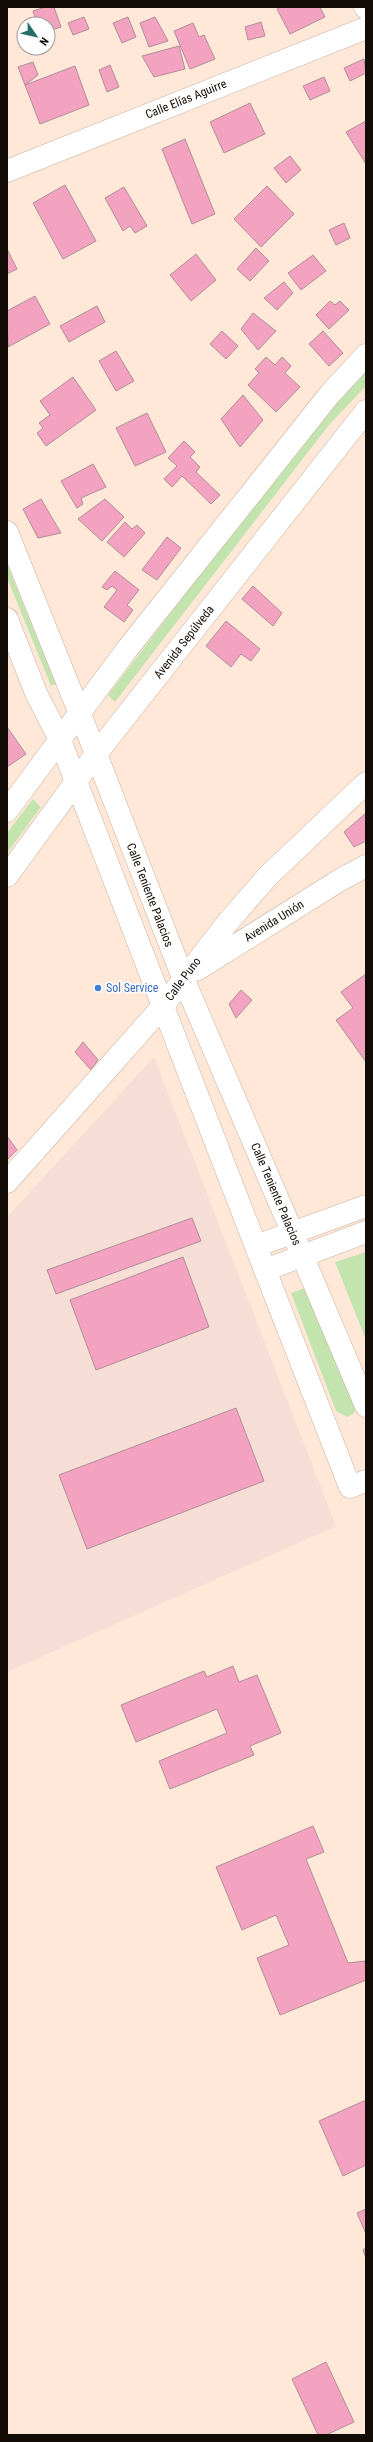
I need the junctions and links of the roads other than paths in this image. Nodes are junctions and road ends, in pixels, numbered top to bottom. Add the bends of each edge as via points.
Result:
1 (366, 28) edge
2 (7, 171) edge
3 (366, 355) edge
4 (366, 411) edge
5 (7, 532) edge
6 (7, 619) edge
7 (80, 713) junction
8 (60, 740) junction
9 (96, 754) junction
10 (76, 781) junction
11 (366, 783) edge
12 (7, 811) edge
13 (366, 866) edge
14 (7, 876) edge
15 (183, 978) junction
16 (163, 1006) junction
17 (7, 1182) edge
18 (366, 1206) edge
19 (366, 1232) edge
20 (292, 1233) junction
21 (256, 1246) junction
22 (302, 1255) junction
23 (265, 1270) junction
24 (366, 1406) edge
25 (366, 1481) edge

1 - 2 street, Calle Elías Aguirre
3 - 7 street via 330,394 128,648
4 - 9 street, Avenida Sepúlveda
5 - 7 street, Calle Teniente Palacios
6 - 8 street via 36,693
7 - 8 street
7 - 9 street, Calle Teniente Palacios
8 - 10 street
8 - 12 street
9 - 10 street, Avenida Sepúlveda
9 - 15 street, Calle Teniente Palacios
10 - 14 street, Avenida Sepúlveda
10 - 16 street
11 - 15 street, Calle Puno via 268,876
13 - 15 street, Avenida Unión
15 - 16 street, Calle Puno
15 - 20 street, Calle Teniente Palacios
16 - 17 street, Calle Puno
16 - 21 street
18 - 20 street
19 - 22 street
20 - 21 street
20 - 22 street, Calle Teniente Palacios
21 - 23 street
22 - 23 street
22 - 24 street, Calle Teniente Palacios
23 - 25 street via 350,1487

